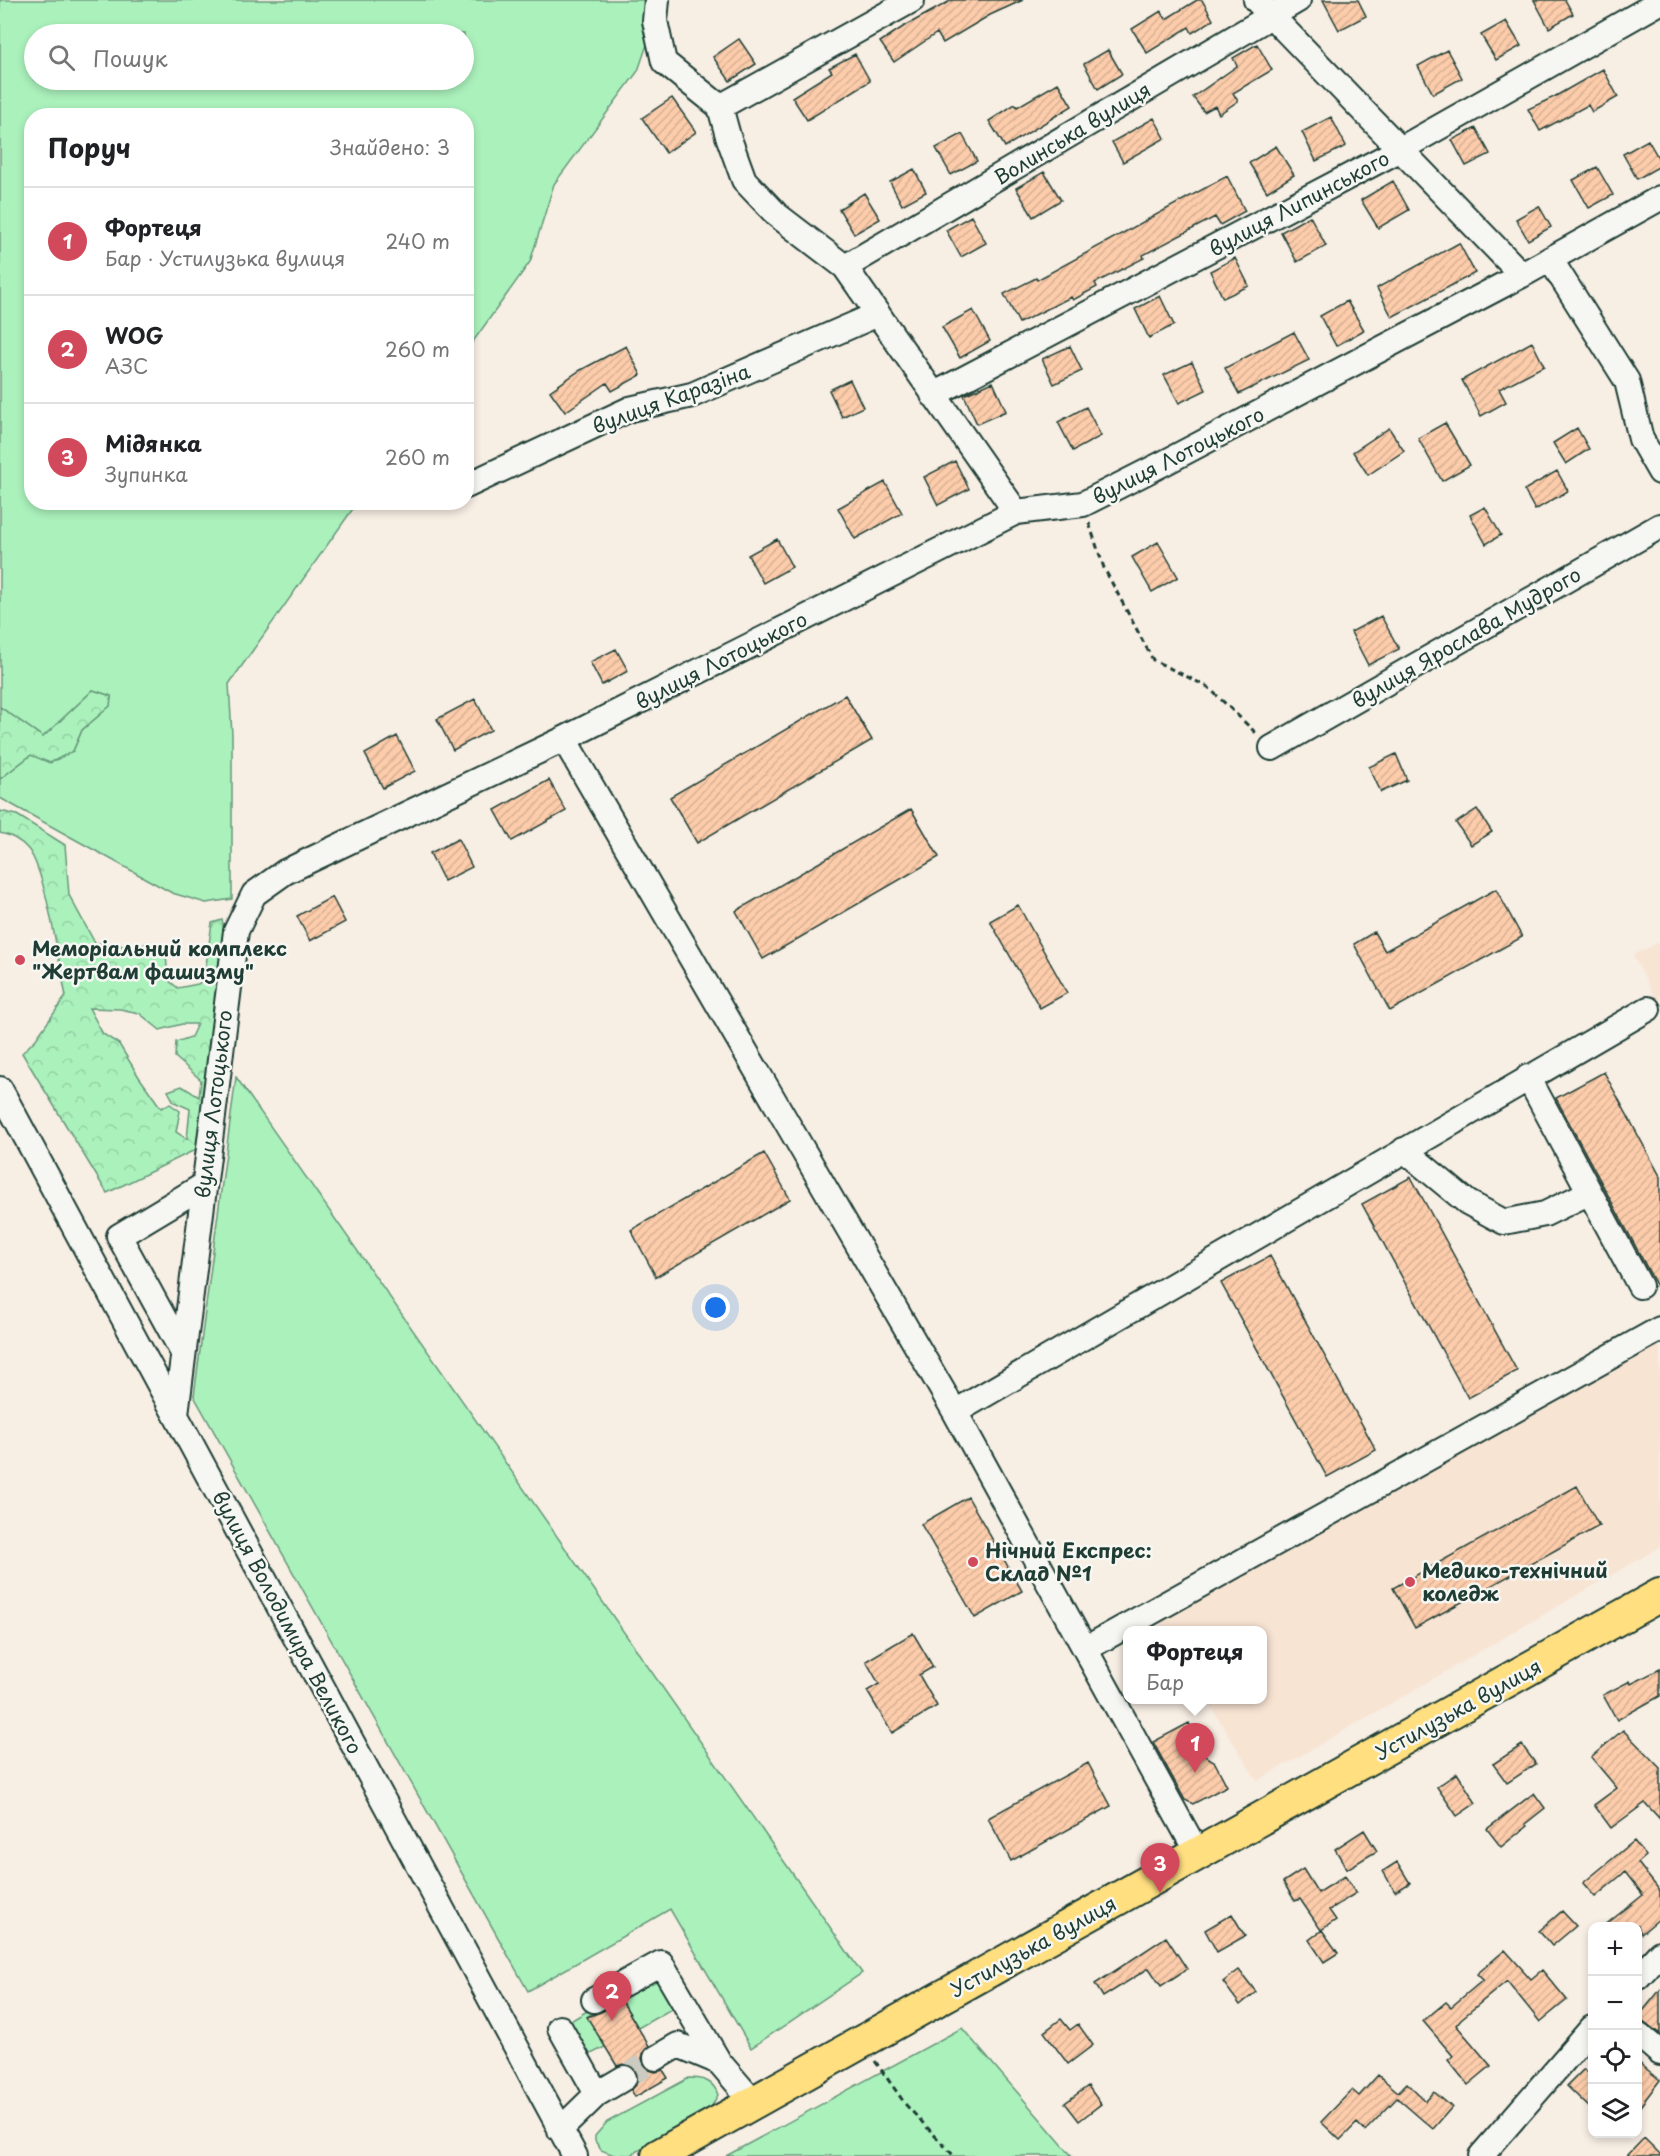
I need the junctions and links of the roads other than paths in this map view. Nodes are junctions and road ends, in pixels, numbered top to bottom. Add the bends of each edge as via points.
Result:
1 (912, 0) edge
2 (1298, 0) edge
3 (655, 1) edge
4 (1660, 2) edge
5 (1264, 8) edge
6 (720, 107) junction
7 (1400, 150) junction
8 (1660, 198) edge
9 (1550, 259) junction
10 (845, 267) junction
11 (1522, 275) junction
12 (878, 314) junction
13 (933, 395) junction
14 (1660, 472) edge
15 (474, 482) edge
16 (1016, 512) junction
17 (1660, 526) edge
18 (564, 739) junction
19 (1272, 748) road end
20 (1648, 1009) dead end
21 (1528, 1077) junction
22 (0, 1089) edge
23 (1404, 1150) junction
24 (204, 1185) junction
25 (1588, 1193) junction
26 (1640, 1287) dead end
27 (1660, 1329) edge
28 (183, 1353) junction
29 (955, 1412) junction
30 (176, 1414) junction
31 (1660, 1595) edge
32 (1125, 1626) edge
33 (1123, 1627) edge
34 (1084, 1649) junction
35 (1198, 1854) junction
36 (1660, 1953) edge
37 (1639, 1976) edge
38 (594, 2000) dead end
39 (560, 2028) dead end
40 (1591, 2030) edge
41 (1642, 2037) edge
42 (1660, 2053) edge
43 (656, 2058) tunnel mouth
44 (719, 2062) junction
45 (624, 2078) tunnel mouth
46 (597, 2094) junction
47 (754, 2103) junction
48 (560, 2130) junction
49 (575, 2156) edge
50 (658, 2156) edge
51 (1481, 2156) edge

1 - 6 street
2 - 5 street, Волинська вулиця
3 - 6 street via 664,62
4 - 7 street, вулиця Липинського
5 - 7 street
5 - 10 street, Волинська вулиця
6 - 10 street via 744,180 777,215
7 - 11 street
7 - 13 street, вулиця Липинського
8 - 9 street, вулиця Лотоцького
9 - 11 street, вулиця Лотоцького
9 - 14 street via 1627,381 1641,439
10 - 12 street
11 - 16 street, вулиця Лотоцького via 1083,504
12 - 13 street
12 - 15 street, вулиця Каразіна via 692,395 630,409
13 - 16 street
16 - 18 street, вулиця Лотоцького
17 - 19 street, вулиця Ярослава Мудрого
18 - 24 street, вулиця Лотоцького via 285,872 254,894 236,931
18 - 29 street
20 - 21 street
21 - 23 street
21 - 25 street
22 - 30 street, вулиця Володимира Великого
23 - 25 street via 1467,1202 1504,1222 1545,1214
23 - 29 street
24 - 28 street, вулиця Лотоцького
24 - 28 street via 120,1236
25 - 26 street
27 - 32 street
28 - 30 street, вулиця Лотоцького
29 - 34 street
30 - 48 street, вулиця Володимира Великого
31 - 35 main road, Устилузька вулиця
33 - 34 street
34 - 35 street
35 - 47 main road, Устилузька вулиця
36 - 37 street
38 - 44 street via 661,1963
39 - 46 street
40 - 51 street
41 - 42 street
43 - 44 street via 678,2045
44 - 47 street
45 - 46 street
46 - 48 street
47 - 50 main road, Устилузька вулиця
48 - 49 street, вулиця Володимира Великого

